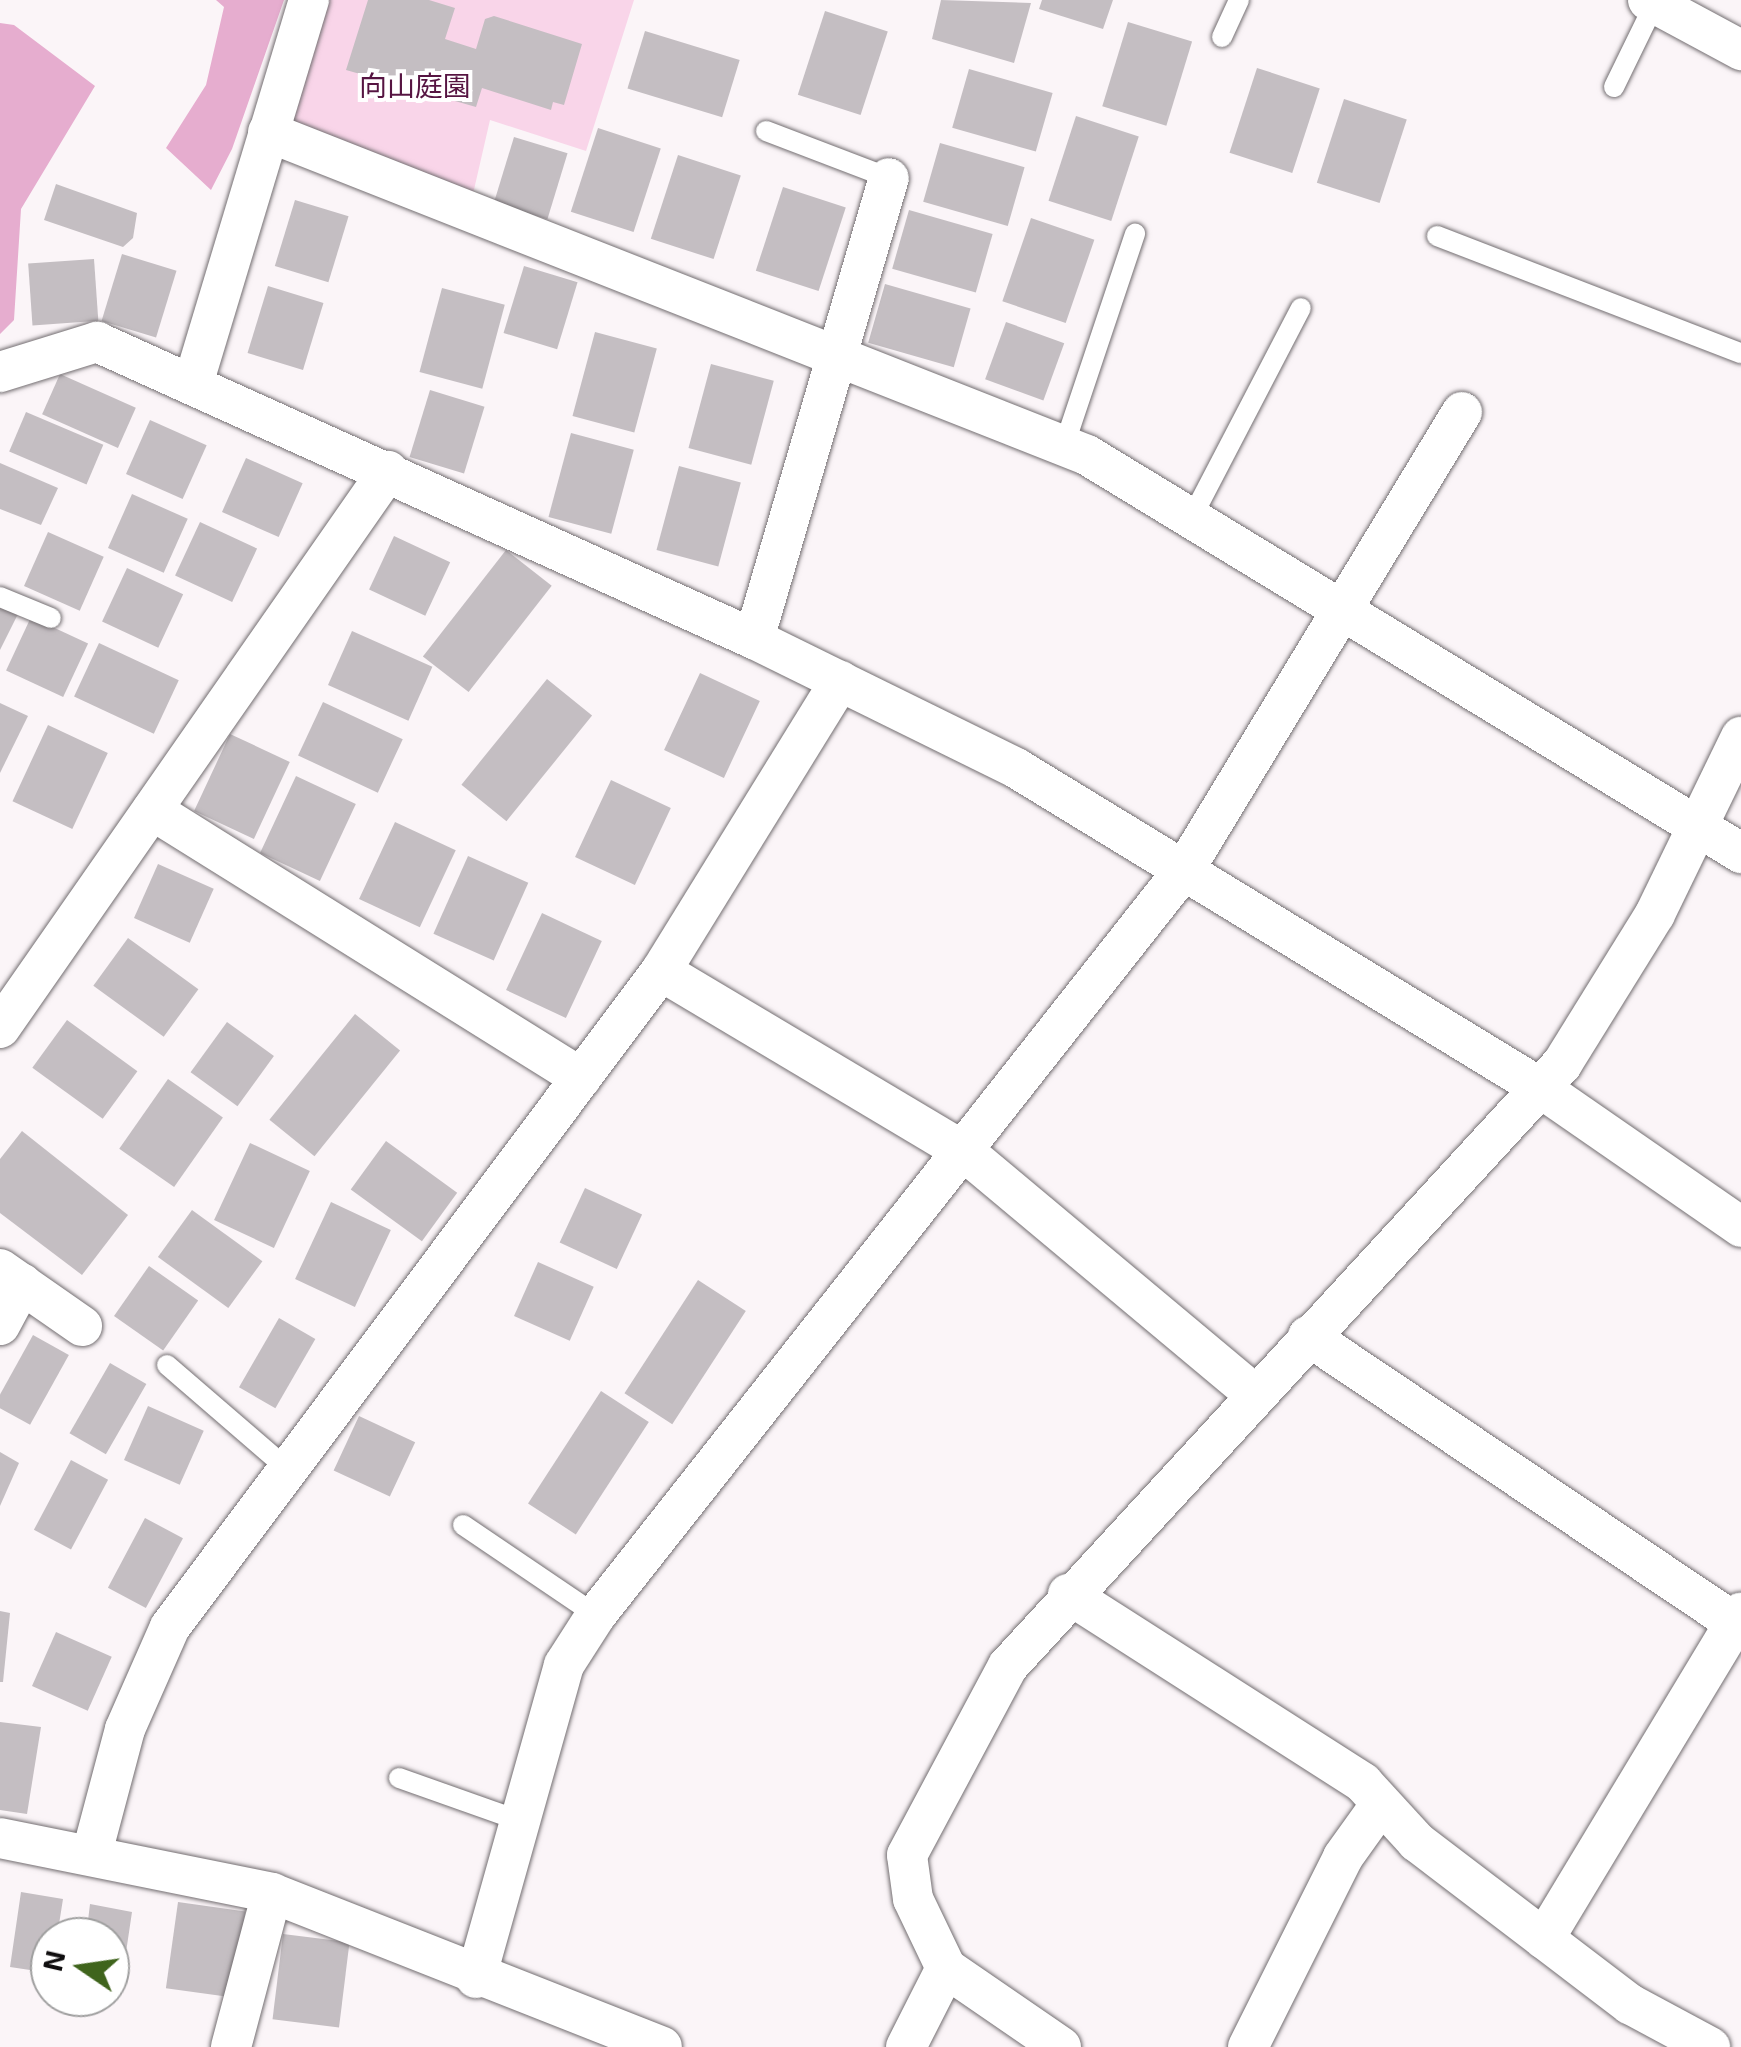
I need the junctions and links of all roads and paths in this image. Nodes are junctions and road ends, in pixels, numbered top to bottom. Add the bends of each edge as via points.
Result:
1 (309, 0) edge
2 (1240, 0) edge
3 (1653, 1) edge
4 (1222, 37) dead end
5 (1741, 50) edge
6 (1614, 87) dead end
7 (766, 131) dead end
8 (268, 132) junction
9 (889, 178) joint
10 (1135, 234) dead end
11 (1437, 236) dead end
12 (1300, 308) dead end
13 (1741, 353) edge
14 (836, 356) junction
15 (0, 372) edge
16 (193, 384) junction
17 (1462, 412) dead end
18 (1064, 446) junction
19 (388, 471) junction
20 (1190, 520) junction
21 (0, 597) edge
22 (1342, 614) junction
23 (51, 618) dead end
24 (754, 639) junction
25 (840, 682) junction
26 (1741, 737) edge
27 (152, 810) junction
28 (1698, 825) junction
29 (1741, 853) edge
30 (1186, 867) junction
31 (660, 971) junction
32 (0, 1028) edge
33 (581, 1078) junction
34 (1542, 1089) junction
35 (966, 1153) junction
36 (1741, 1228) edge
37 (11, 1277) edge
38 (0, 1325) edge
39 (82, 1326) dead end
40 (1308, 1336) junction
41 (167, 1365) dead end
42 (1254, 1394) junction
43 (290, 1471) junction
44 (462, 1524) dead end
45 (1068, 1594) junction
46 (596, 1615) junction
47 (1739, 1621) edge
48 (398, 1778) dead end
49 (1381, 1804) junction
50 (523, 1822) junction
51 (0, 1838) edge
52 (92, 1853) junction
53 (272, 1893) junction
54 (1544, 1939) junction
55 (946, 1968) junction
56 (476, 1978) junction
57 (231, 2047) edge
58 (662, 2047) edge
59 (906, 2047) edge
60 (1061, 2047) edge
61 (1248, 2047) edge
62 (1710, 2047) edge

1 - 8 street
2 - 4 lane
3 - 5 street
3 - 6 lane
7 - 9 lane
8 - 14 street
8 - 16 street
9 - 14 street
10 - 18 lane
11 - 13 lane
12 - 20 lane
14 - 18 street
14 - 24 street
15 - 16 street via 97,342
16 - 19 street
17 - 22 street
18 - 20 street
19 - 24 street
19 - 27 street
20 - 22 street
21 - 23 lane
22 - 28 street
22 - 30 street
24 - 25 street
25 - 30 street via 1016,768
25 - 31 street
26 - 28 street
27 - 32 street
27 - 33 street
28 - 29 street
28 - 34 street via 1655,914
30 - 34 street
30 - 35 street
31 - 33 street
31 - 35 street
33 - 43 street
34 - 36 street
34 - 40 street
35 - 42 street
35 - 46 street
37 - 38 street
37 - 39 street
40 - 42 street
40 - 47 street
41 - 43 lane
42 - 45 street
43 - 52 street via 170,1626 124,1729
44 - 46 lane
45 - 49 street via 1362,1783
45 - 55 street via 1008,1666 907,1855 913,1899
46 - 50 street via 564,1665
47 - 54 street
48 - 50 lane
49 - 54 street via 1417,1842
49 - 61 street via 1343,1856
50 - 56 street
51 - 52 street
52 - 53 street
53 - 56 street
53 - 57 street
54 - 62 street via 1630,2004
55 - 59 street
55 - 60 street
56 - 58 street

